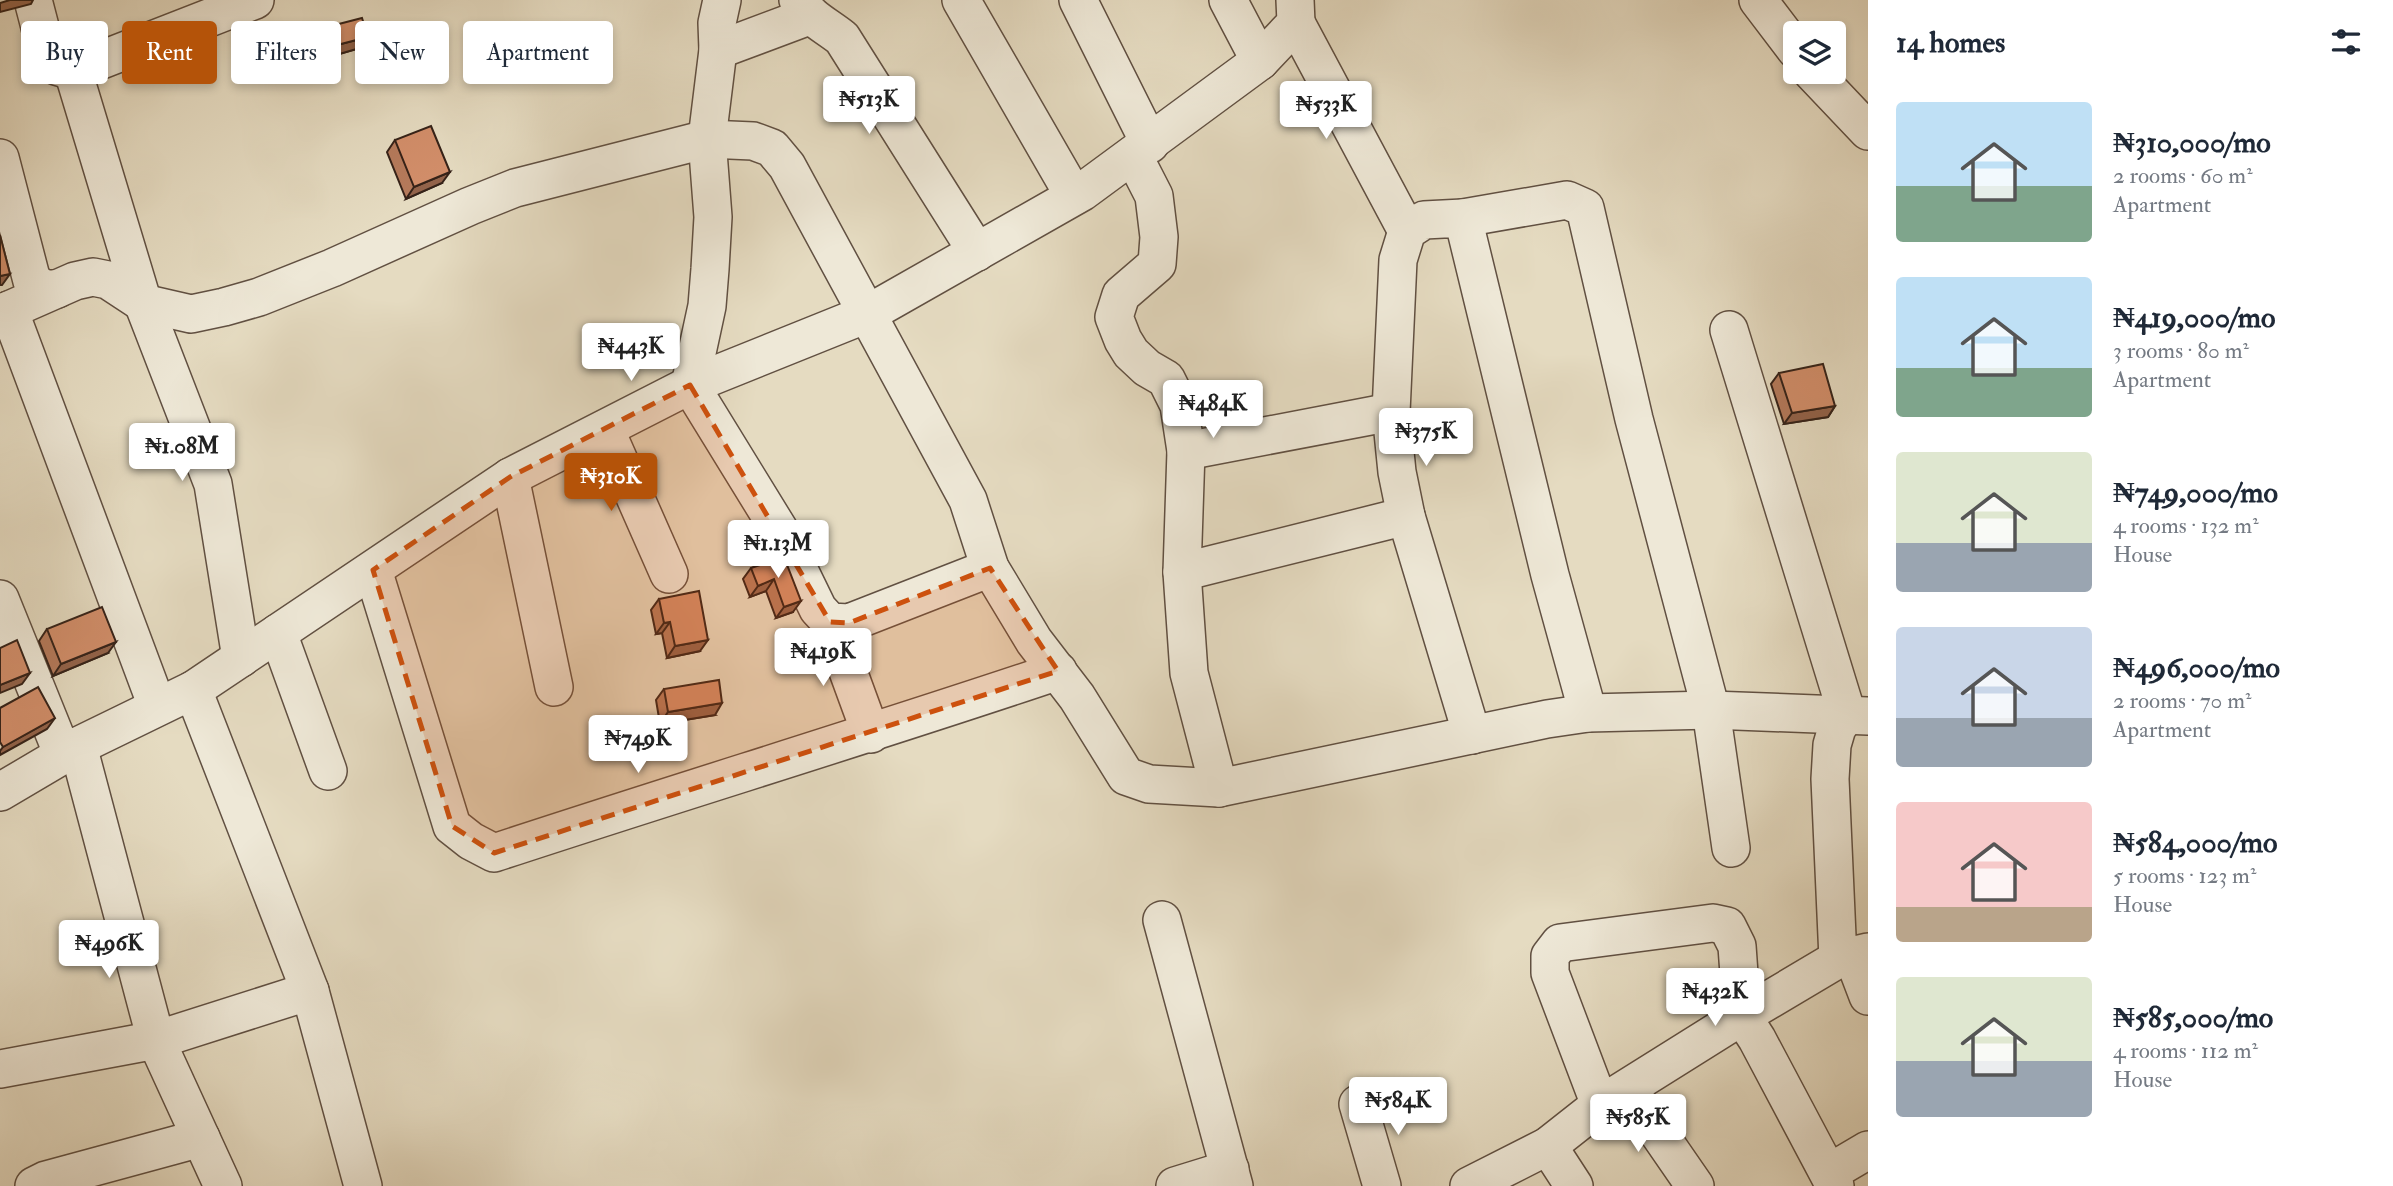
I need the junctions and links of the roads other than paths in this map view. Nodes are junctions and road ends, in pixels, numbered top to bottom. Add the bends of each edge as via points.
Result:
1 (33, 0) edge
2 (255, 0) edge
3 (722, 0) edge
4 (961, 0) edge
5 (1078, 0) edge
6 (1227, 0) edge
7 (1758, 0) edge
8 (803, 8) edge
9 (1296, 12) edge
10 (38, 21) edge
11 (1783, 33) edge
12 (718, 50) junction
13 (108, 57) edge
14 (1260, 61) junction
15 (77, 84) edge
16 (1823, 84) edge
17 (1868, 131) edge
18 (707, 139) junction
19 (1142, 149) junction
20 (0, 158) edge
21 (1074, 196) junction
22 (1463, 218) junction
23 (1407, 231) junction
24 (977, 251) junction
25 (57, 289) junction
26 (143, 303) junction
27 (4, 312) edge
28 (869, 313) junction
29 (1729, 330) dead end
30 (690, 385) junction
31 (1391, 412) junction
32 (605, 429) junction
33 (1186, 451) junction
34 (510, 477) junction
35 (1406, 516) junction
36 (990, 568) junction
37 (373, 570) junction
38 (1182, 572) junction
39 (669, 574) dead end
40 (0, 599) edge
41 (830, 622) junction
42 (278, 634) junction
43 (242, 657) junction
44 (1058, 671) junction
45 (554, 687) dead end
46 (193, 690) junction
47 (157, 706) junction
48 (1711, 710) junction
49 (1588, 713) junction
50 (1858, 715) edge
51 (871, 734) junction
52 (1472, 735) junction
53 (71, 751) junction
54 (328, 771) dead end
55 (1219, 788) junction
56 (0, 792) edge
57 (454, 842) dead end
58 (1731, 848) dead end
59 (1162, 920) dead end
60 (1853, 955) edge
61 (310, 991) junction
62 (1868, 996) edge
63 (1742, 1016) junction
64 (156, 1040) junction
65 (0, 1069) edge
66 (1614, 1097) junction
67 (1358, 1104) dead end
68 (201, 1138) junction
69 (1548, 1146) junction
70 (1868, 1150) edge
71 (103, 1175) edge
72 (1232, 1178) edge
73 (1832, 1179) edge
74 (34, 1186) edge
75 (223, 1186) edge
76 (363, 1186) edge
77 (1175, 1186) edge
78 (1382, 1186) edge
79 (1469, 1186) edge
80 (1574, 1186) edge
81 (1695, 1186) edge

1 - 10 street
2 - 13 street
3 - 12 street
4 - 21 street
5 - 19 street
6 - 14 street
7 - 11 street
8 - 12 street
8 - 24 street via 842,38
9 - 14 street
9 - 23 street
12 - 18 street
14 - 19 street
15 - 26 street
16 - 17 street
18 - 26 street via 515,188 259,297 191,314
18 - 28 street via 753,141 772,148 787,166
18 - 30 street via 711,256 707,306
19 - 21 street
19 - 33 street via 1154,196 1157,264 1121,295 1114,317 1131,353 1166,379 1179,405
20 - 25 street via 32,281 44,289
21 - 24 street
22 - 23 street via 1424,220
22 - 48 street via 1567,200 1586,208 1634,419
22 - 49 street
23 - 31 street via 1398,260
24 - 28 street
25 - 26 street via 93,277 108,280
25 - 27 street
26 - 43 street via 213,484
27 - 47 street
28 - 30 street
28 - 36 street via 968,500
29 - 50 street
30 - 32 street
30 - 41 street via 781,533 818,609
31 - 33 street
31 - 35 street
32 - 34 street
32 - 39 street
33 - 38 street
34 - 37 street
34 - 45 street
35 - 38 street
35 - 52 street
36 - 41 street via 849,622
36 - 44 street
37 - 42 street
37 - 51 street via 452,825 494,853
37 - 57 street
38 - 55 street via 1189,673
40 - 53 street
41 - 51 street
42 - 43 street
42 - 54 street
43 - 46 street
44 - 51 street
44 - 55 street via 1126,776 1149,784
46 - 47 street
46 - 61 street
47 - 53 street
48 - 49 street
48 - 50 street
48 - 58 street
49 - 52 street
50 - 60 street via 1837,728 1830,779
52 - 55 street
53 - 56 street
53 - 64 street
59 - 72 street
60 - 62 street
60 - 63 street
61 - 64 street
61 - 76 street
63 - 66 street
63 - 66 street via 1737,946 1727,926 1713,923 1560,943 1550,956 1550,973
63 - 73 street
64 - 65 street
64 - 68 street
66 - 69 street
66 - 81 street
67 - 78 street
68 - 71 street
68 - 75 street
69 - 79 street
69 - 80 street
70 - 73 street
71 - 74 street via 46,1180
72 - 77 street

